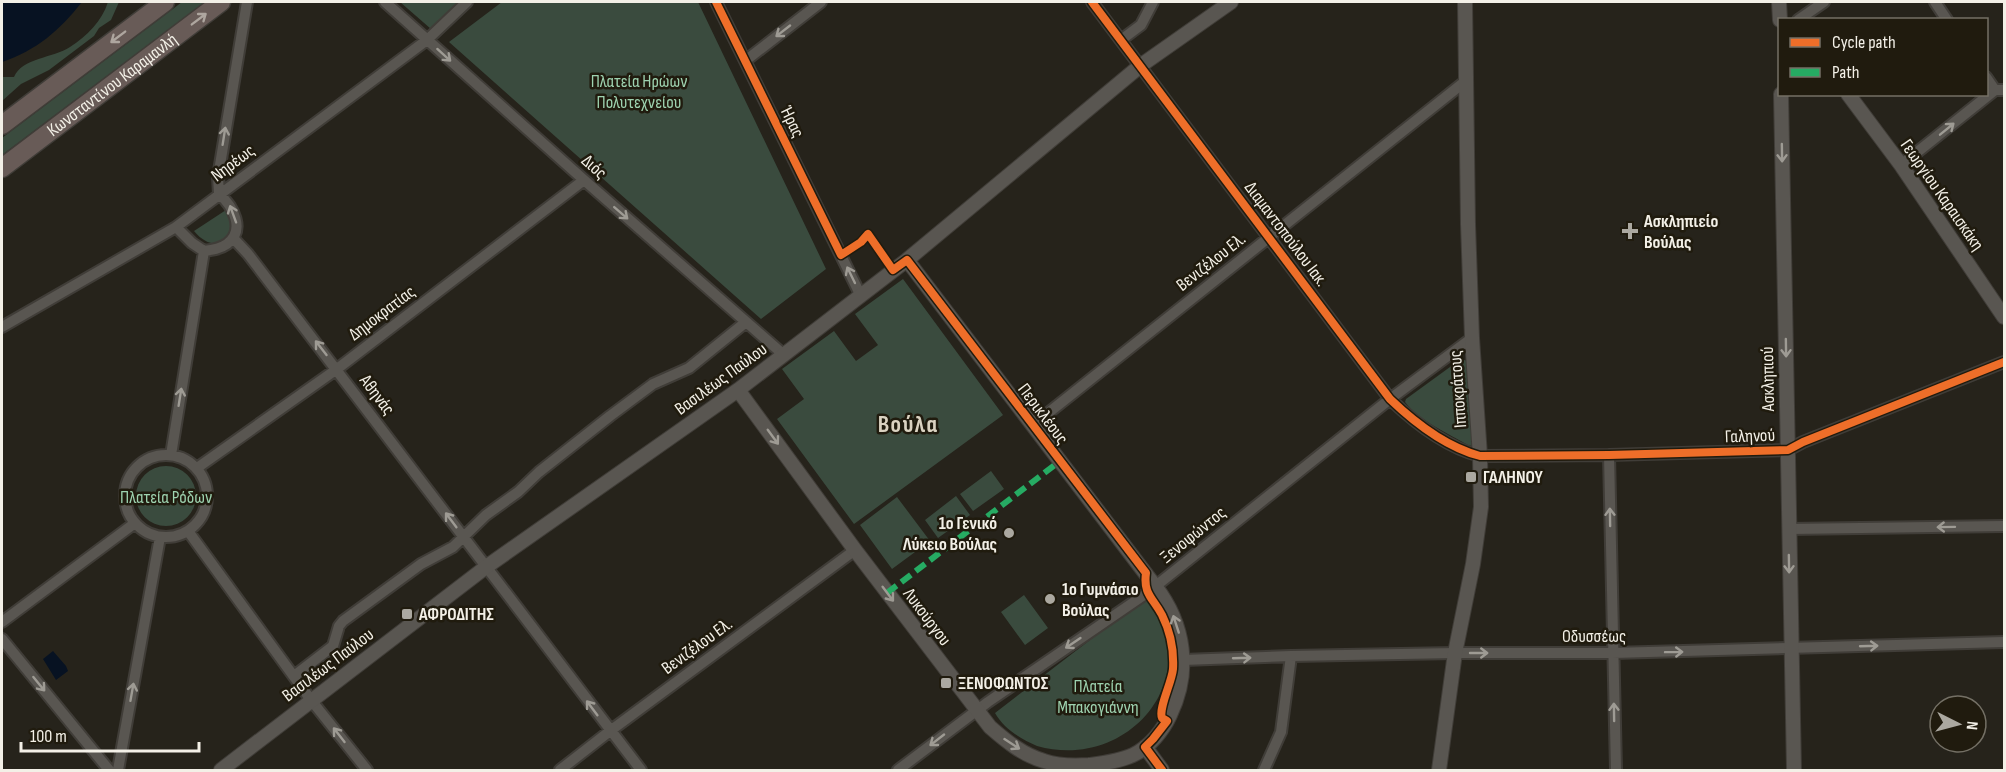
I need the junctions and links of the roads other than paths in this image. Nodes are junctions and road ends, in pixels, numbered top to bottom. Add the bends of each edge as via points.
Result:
1 (165, 2) edge
2 (221, 2) edge
3 (247, 2) edge
4 (385, 2) edge
5 (467, 2) edge
6 (716, 2) edge
7 (821, 2) edge
8 (1092, 2) edge
9 (1153, 2) edge
10 (1231, 2) edge
11 (1465, 2) edge
12 (1779, 2) edge
13 (1824, 2) edge
14 (1935, 2) edge
15 (1780, 18) edge
16 (1801, 18) edge
17 (1946, 18) edge
18 (427, 40) junction
19 (1121, 40) junction
20 (745, 61) junction
21 (1140, 66) junction
22 (1988, 79) edge
23 (1467, 80) junction
24 (2000, 90) edge
25 (1781, 96) edge
26 (1849, 96) edge
27 (2, 124) edge
28 (1901, 165) junction
29 (2, 168) edge
30 (584, 180) junction
31 (219, 194) junction
32 (176, 227) junction
33 (1270, 236) junction
34 (233, 238) junction
35 (204, 251) junction
36 (907, 260) junction
37 (860, 294) junction
38 (2004, 317) edge
39 (746, 322) junction
40 (2, 327) edge
41 (1472, 338) junction
42 (784, 355) junction
43 (2004, 362) edge
44 (337, 369) junction
45 (738, 390) junction
46 (1390, 399) junction
47 (1033, 425) junction
48 (1788, 450) junction
49 (171, 455) junction
50 (1609, 455) junction
51 (1480, 456) junction
52 (197, 468) junction
53 (135, 523) junction
54 (2004, 526) edge
55 (1789, 529) junction
56 (188, 531) junction
57 (160, 537) junction
58 (465, 538) junction
59 (855, 550) junction
60 (486, 567) junction
61 (1155, 586) junction
62 (2, 622) edge
63 (2, 639) edge
64 (2004, 642) edge
65 (1791, 649) junction
66 (1455, 653) junction
67 (1613, 653) junction
68 (1291, 656) junction
69 (1183, 660) junction
70 (294, 676) junction
71 (311, 700) junction
72 (976, 710) junction
73 (610, 731) junction
74 (1144, 747) junction
75 (1040, 766) edge
76 (109, 771) edge
77 (118, 771) edge
78 (221, 771) edge
79 (367, 771) edge
80 (560, 771) edge
81 (641, 771) edge
82 (898, 771) edge
83 (1162, 771) edge
84 (1264, 771) edge
85 (1439, 771) edge
86 (1616, 771) edge
87 (1794, 771) edge

1 -> 27 highway, Κωνσταντίνου Καραμανλή
29 -> 2 highway, Κωνσταντίνου Καραμανλή
31 -> 3 street via 218,177
4 - 18 street, Διός
5 - 18 street, Νηρέως
6 - 20 street, Ήρας
7 -> 20 street
8 - 19 street, Διαμαντοπούλου Ιακ.
9 - 19 street via 1141,25
10 - 21 street, Βασιλέως Παύλου
11 - 23 street, Ιπποκράτους
12 - 15 street
13 - 16 street
14 - 17 street
18 -> 30 street, Διός
18 - 31 street, Νηρέως
19 - 21 street, Διαμαντοπούλου Ιακ.
37 -> 20 street, Ήρας
21 - 33 street, Διαμαντοπούλου Ιακ.
21 - 36 street, Βασιλέως Παύλου
22 - 24 street
23 - 33 street, Βενιζέλου Ελ.
23 - 41 street, Ιπποκράτους
28 -> 24 street
25 -> 48 street, Ασκληπιού
26 - 28 street, Γεωργίου Καραισκάκη
28 - 38 street, Γεωργίου Καραισκάκη
30 -> 39 street, Διός
30 - 44 street, Δημοκρατίας
31 - 32 street, Νηρέως
34 -> 31 street via 236,220 228,202
32 - 35 street
32 - 40 street, Νηρέως
33 - 46 street, Διαμαντοπούλου Ιακ.
33 - 47 street, Βενιζέλου Ελ.
34 - 35 street via 220,249
44 -> 34 street, Αθηνάς
49 -> 35 street
36 - 37 street, Βασιλέως Παύλου
36 - 47 street, Περικλέους
37 - 42 street, Βασιλέως Παύλου
39 - 42 street, Διός
39 - 58 street via 689,368 653,384 610,416 486,515
41 - 46 street, Ξενοφώντος
41 - 51 street, Ιπποκράτους
42 - 45 street, Βασιλέως Παύλου
43 - 48 street, Γαληνού
44 - 52 street, Δημοκρατίας
58 -> 44 street, Αθηνάς
45 -> 59 street, Λυκούργου
45 - 60 street, Βασιλέως Παύλου
46 - 51 street, Διαμαντοπούλου Ιακ. via 1414,422 1465,452
46 - 61 street, Ξενοφώντος
47 - 61 street, Περικλέους
48 - 50 street, Γαληνού
48 - 55 street, Ασκληπιού
49 - 52 street via 185,458
49 - 53 street via 148,459 130,476 125,499
50 - 51 street, Γαληνού
67 -> 50 street
51 - 66 street, Ιπποκράτους via 1477,542
52 - 56 street via 205,480 207,506
53 - 57 street
53 - 62 street
54 -> 55 street
55 -> 65 street, Ασκληπιού
56 - 57 street via 175,537
56 - 70 street
77 -> 57 street
58 - 60 street, Αθηνάς
58 - 70 street via 421,564 343,621 333,646
59 -> 72 street, Λυκούργου
59 - 73 street, Βενιζέλου Ελ.
60 - 71 street, Βασιλέως Παύλου
73 -> 60 street, Αθηνάς
69 -> 61 street, Περικλέους via 1175,620
61 -> 72 street, Ξενοφώντος
63 -> 76 street
65 -> 64 street, Οδυσσέως
67 -> 65 street, Οδυσσέως
65 - 87 street, Ασκληπιού
66 -> 67 street, Οδυσσέως
66 - 68 street, Οδυσσέως
66 - 85 street, Ιπποκράτους
86 -> 67 street
69 -> 68 street, Οδυσσέως
68 - 84 street via 1281,732
69 - 74 street, Περικλέους via 1176,702 1161,731
70 - 71 street
71 - 78 street, Βασιλέως Παύλου
79 -> 71 street
72 -> 75 street, Λυκούργου via 990,727
72 -> 82 street, Ξενοφώντος
73 - 80 street, Βενιζέλου Ελ.
73 - 81 street, Αθηνάς
74 - 75 street, Λυκούργου via 1134,754 1097,764
74 - 83 street

